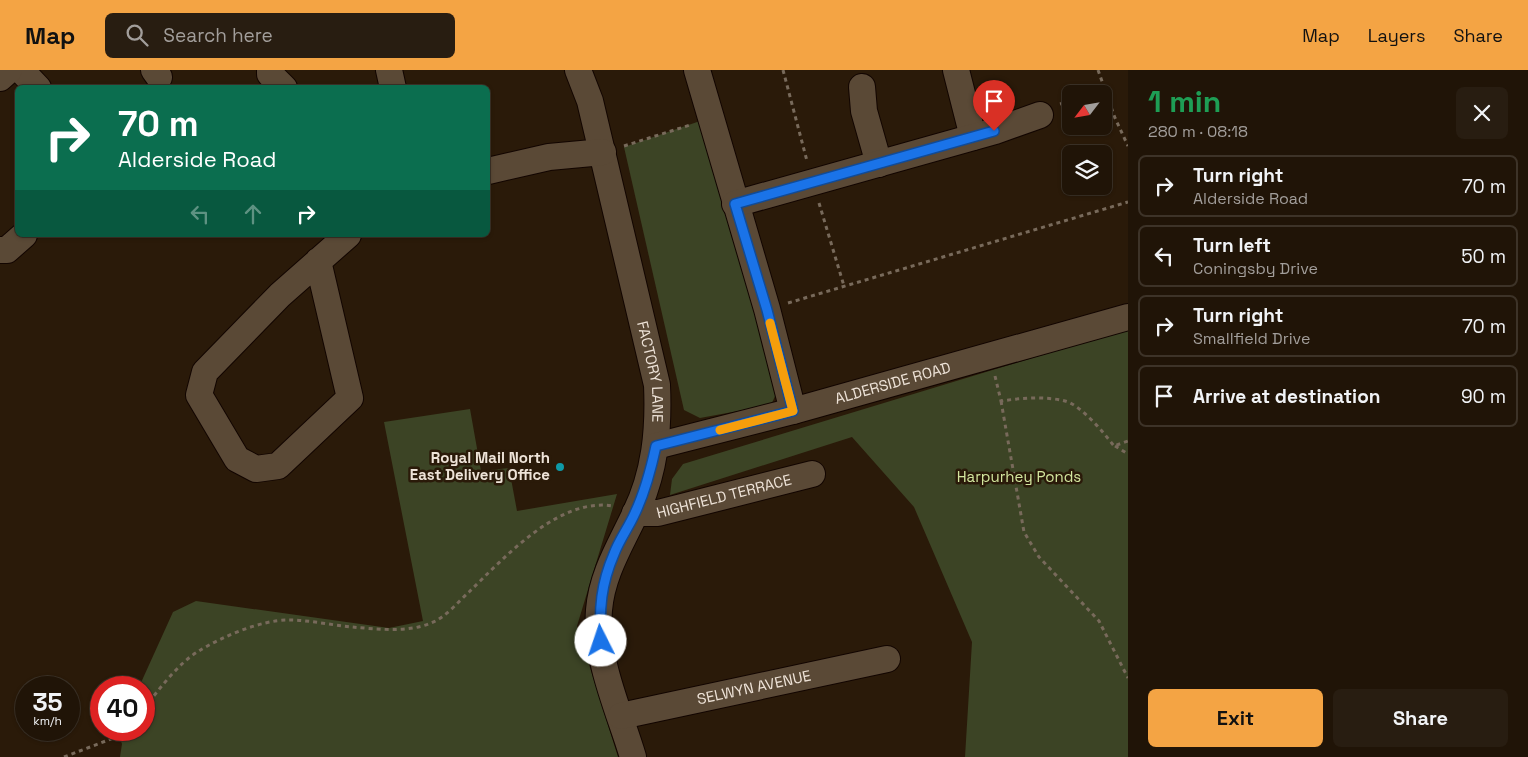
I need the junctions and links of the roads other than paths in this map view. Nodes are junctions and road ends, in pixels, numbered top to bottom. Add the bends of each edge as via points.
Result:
1 (9, 70) edge
2 (21, 70) edge
3 (270, 70) edge
4 (389, 70) edge
5 (578, 70) edge
6 (697, 70) edge
7 (956, 70) edge
8 (0, 78) edge
9 (35, 85) edge
10 (281, 85) edge
11 (392, 85) edge
12 (862, 87) dead end
13 (1040, 115) dead end
14 (974, 137) junction
15 (610, 150) junction
16 (879, 164) junction
17 (490, 171) edge
18 (735, 204) junction
19 (22, 237) edge
20 (346, 237) edge
21 (0, 250) edge
22 (318, 262) junction
23 (1128, 317) edge
24 (793, 411) junction
25 (656, 446) junction
26 (812, 474) dead end
27 (635, 513) junction
28 (887, 659) dead end
29 (621, 716) junction
30 (633, 757) edge

1 - 8 street
2 - 9 street
3 - 10 street
4 - 11 street
5 - 15 street, FACTORY LANE
6 - 18 street
7 - 14 street
12 - 16 street via 864,111
13 - 14 street
14 - 16 street
15 - 17 street via 549,157
15 - 25 street, FACTORY LANE via 656,385
16 - 18 street
18 - 24 street
19 - 21 street via 7,250
20 - 22 street
22 - 22 street via 280,295 205,372 199,395 236,458 256,469 278,466 350,398
23 - 24 street, ALDERSIDE ROAD
24 - 25 street, ALDERSIDE ROAD
25 - 27 street, FACTORY LANE
26 - 27 street, HIGHFIELD TERRACE via 658,513
27 - 29 street, FACTORY LANE via 614,553 599,610 602,657
28 - 29 street, SELWYN AVENUE
29 - 30 street, FACTORY LANE

